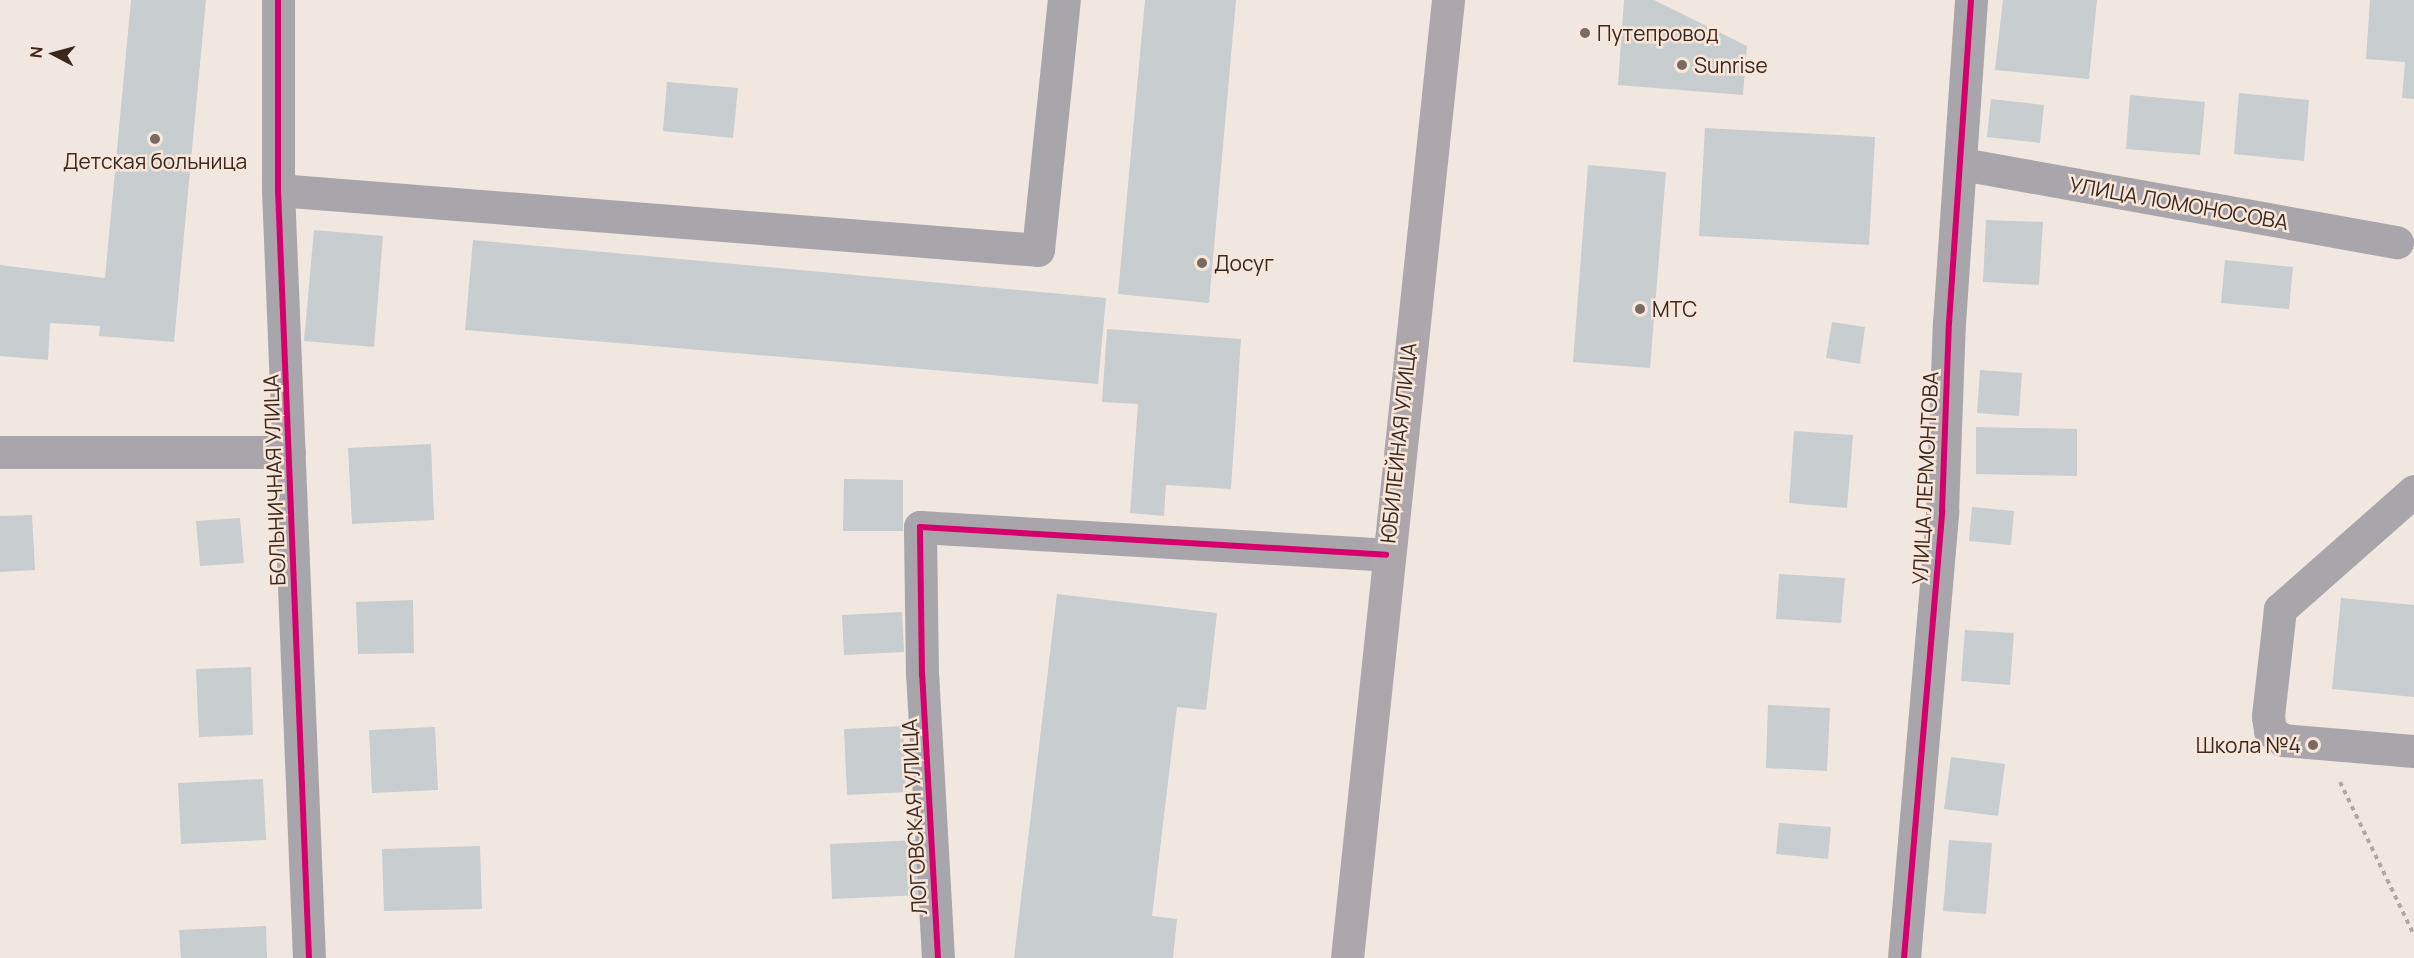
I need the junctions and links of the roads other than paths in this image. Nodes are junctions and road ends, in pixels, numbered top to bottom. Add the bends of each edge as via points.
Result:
1 (278, 0) edge
2 (1064, 0) edge
3 (1448, 0) edge
4 (1971, 0) edge
5 (1962, 164) junction
6 (278, 190) junction
7 (2397, 242) dead end
8 (0, 452) edge
9 (289, 452) junction
10 (2414, 491) edge
11 (1386, 555) junction
12 (2414, 751) edge
13 (1350, 949) edge
14 (309, 958) edge
15 (938, 958) edge
16 (1331, 958) edge
17 (1904, 958) edge

1 - 6 street, БОЛЬНИЧНАЯ УЛИЦА
2 - 6 street via 1038,250
3 - 11 main road, ЮБИЛЕЙНАЯ УЛИЦА
4 - 5 street, УЛИЦА ЛЕРМОНТОВА
5 - 7 street, УЛИЦА ЛОМОНОСОВА
5 - 17 street, УЛИЦА ЛЕРМОНТОВА via 1949,323 1942,511
6 - 9 street, БОЛЬНИЧНАЯ УЛИЦА
8 - 9 street
9 - 14 street, БОЛЬНИЧНАЯ УЛИЦА
10 - 12 street via 2280,609 2268,717 2270,732 2283,740
11 - 13 main road, ЮБИЛЕЙНАЯ УЛИЦА
11 - 15 street, ЛОГОВСКАЯ УЛИЦА via 920,527 922,675
13 - 16 main road

